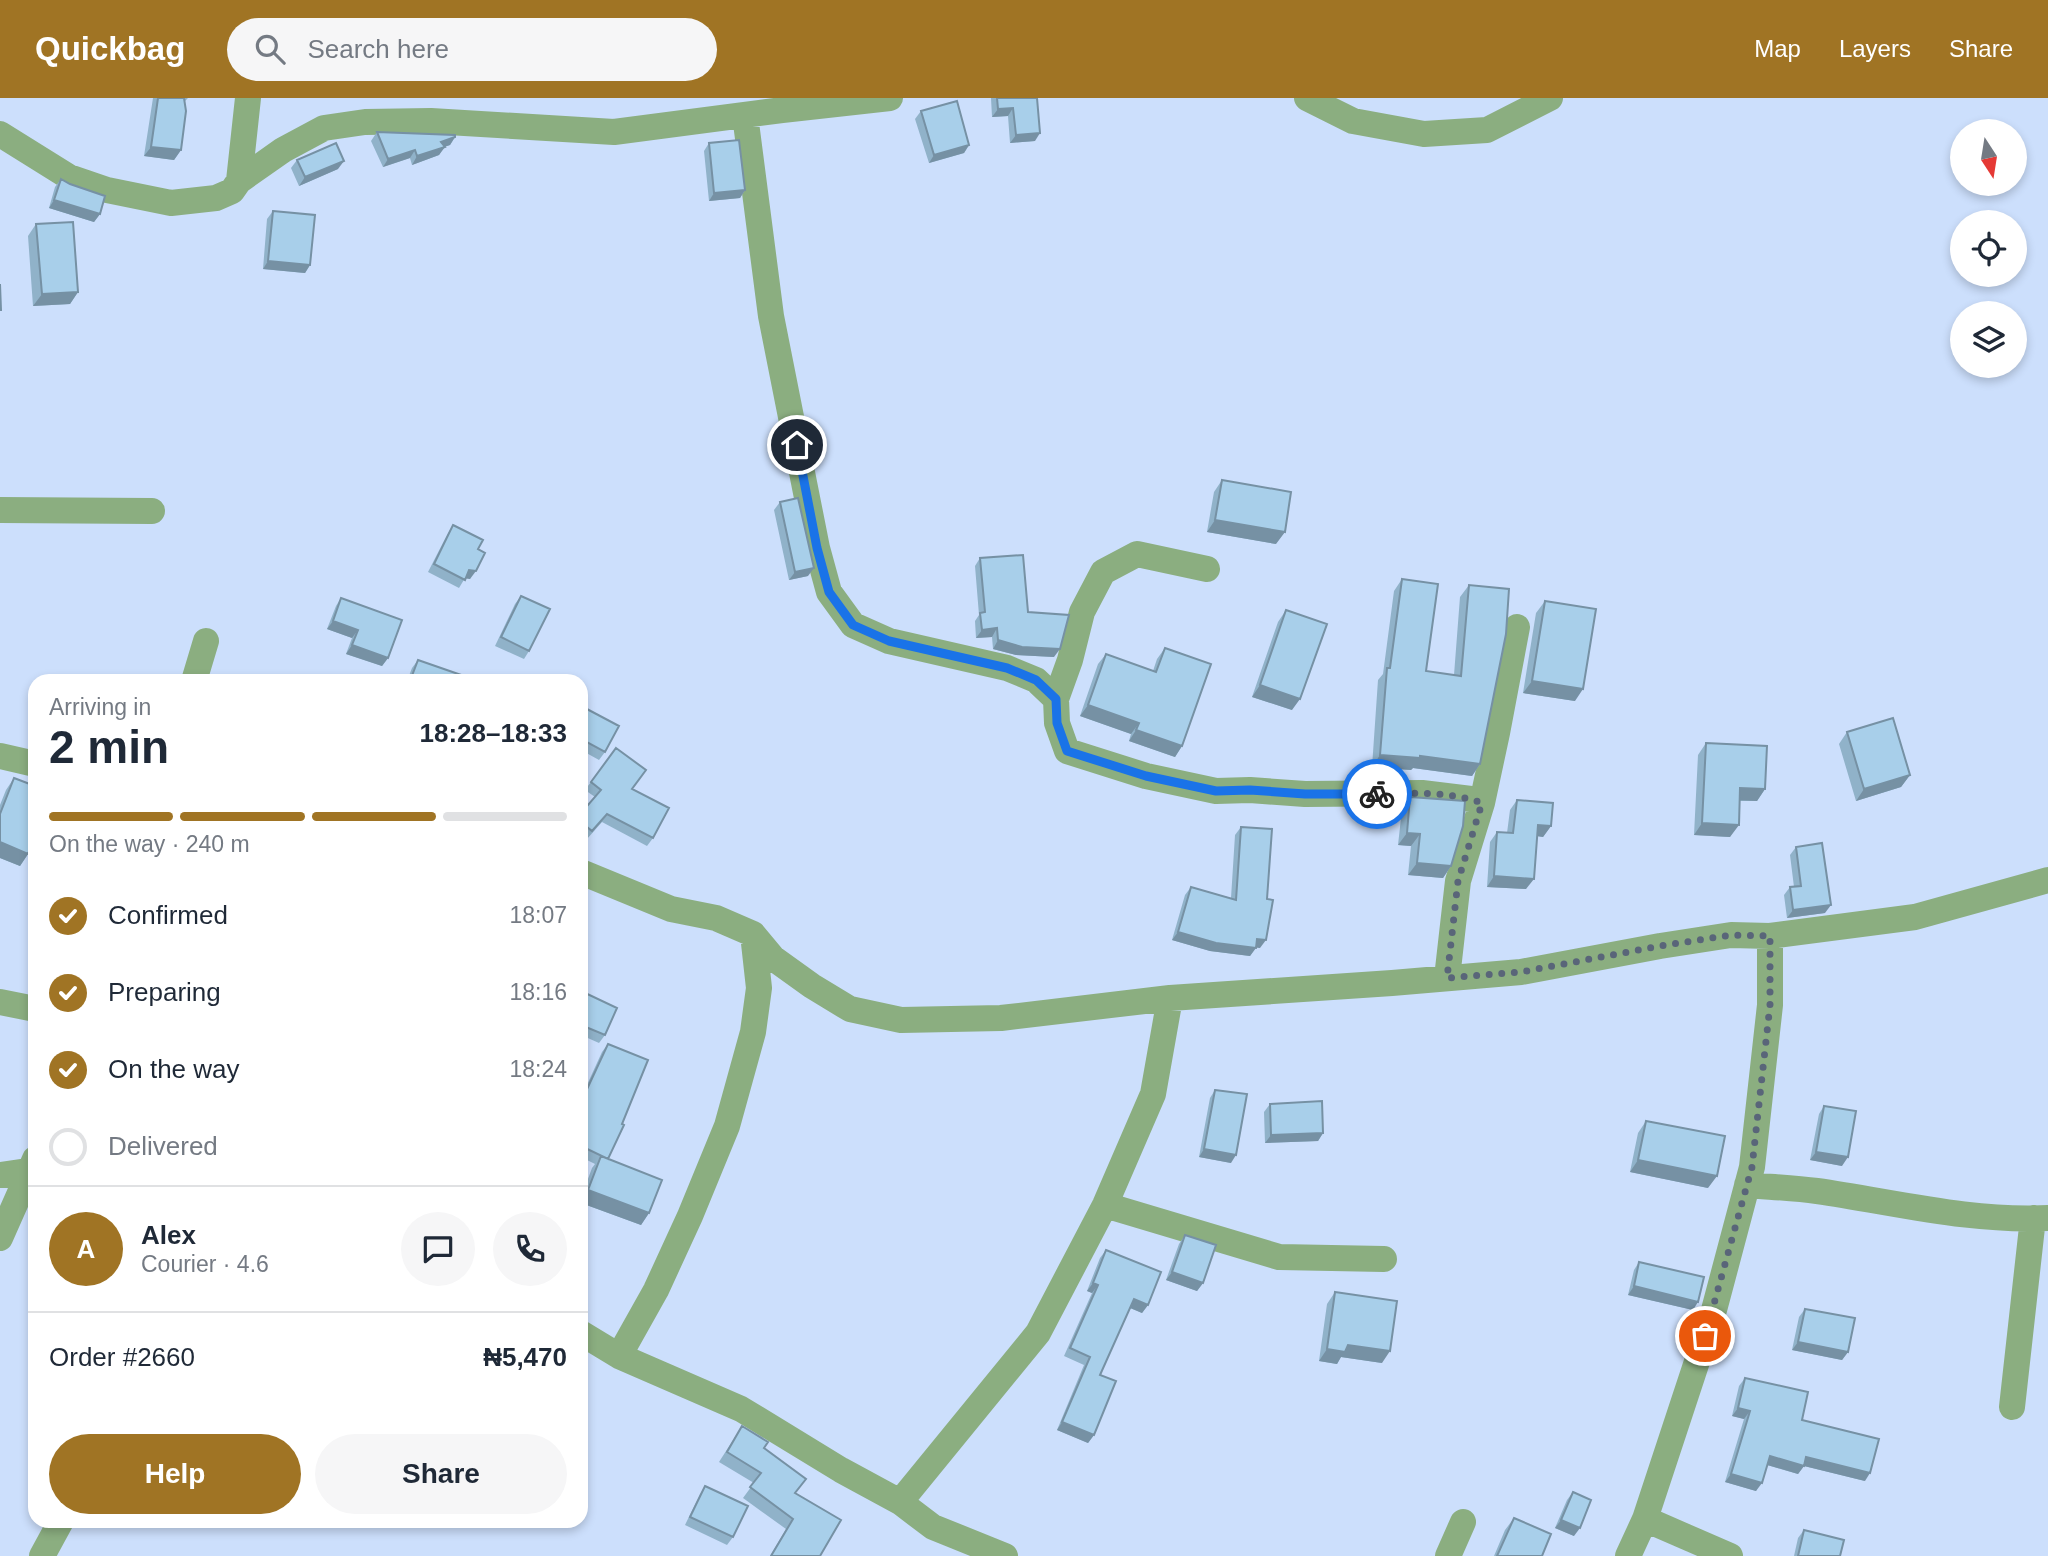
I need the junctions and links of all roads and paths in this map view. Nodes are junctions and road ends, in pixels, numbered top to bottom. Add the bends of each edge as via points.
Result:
1 (248, 98) edge
2 (890, 98) edge
3 (1307, 98) edge
4 (1550, 98) edge
5 (745, 115) junction
6 (0, 134) edge
7 (239, 181) junction
8 (0, 510) edge
9 (152, 511) dead end
10 (1207, 569) dead end
11 (1517, 627) dead end
12 (206, 641) dead end
13 (196, 674) edge
14 (1056, 699) junction
15 (0, 756) edge
16 (28, 762) edge
17 (1482, 803) junction
18 (588, 875) edge
19 (2048, 880) edge
20 (753, 934) junction
21 (1770, 936) junction
22 (1447, 978) junction
23 (1170, 998) junction
24 (0, 1002) edge
25 (28, 1008) edge
26 (28, 1166) edge
27 (28, 1174) edge
28 (0, 1175) edge
29 (1747, 1185) junction
30 (1105, 1205) junction
31 (2041, 1218) edge
32 (0, 1238) edge
33 (1384, 1259) dead end
34 (588, 1337) edge
35 (619, 1356) junction
36 (2012, 1407) dead end
37 (900, 1502) junction
38 (1645, 1519) junction
39 (1463, 1522) dead end
40 (57, 1528) edge
41 (952, 1547) edge
42 (42, 1556) edge
43 (1005, 1556) edge
44 (1448, 1556) edge
45 (1628, 1556) edge
46 (1730, 1556) edge

1 - 7 street
2 - 5 street
3 - 4 street via 1353,121 1424,134 1487,130
5 - 7 street via 614,132 431,121 365,122 324,128
5 - 14 street via 771,316 829,592 853,625 889,641 1007,668 1036,680
6 - 7 street via 69,177 171,203 216,198 232,191
8 - 9 street
10 - 14 street via 1138,554 1103,572 1082,612
11 - 17 street
12 - 13 street
14 - 17 street via 1057,723 1067,751 1146,776 1216,791 1422,793
15 - 16 street
17 - 22 street via 1458,881
18 - 20 street via 671,909 716,918
19 - 21 street via 1915,917
20 - 23 street via 774,958 850,1009 901,1020 1001,1018
20 - 35 street via 759,988 754,1032 727,1126 662,1277
21 - 22 street via 1731,935 1521,972
21 - 29 street via 1770,1005
22 - 23 street
23 - 30 street via 1153,1094
24 - 25 street
26 - 28 street
27 - 32 street
29 - 31 street via 1816,1191 1946,1213
29 - 38 street via 1714,1310
30 - 33 street via 1279,1257
30 - 37 street via 1038,1333
31 - 36 street
34 - 35 street
35 - 37 street via 741,1409
37 - 41 street
38 - 45 street
38 - 46 street
39 - 44 street
40 - 42 street
41 - 43 street

